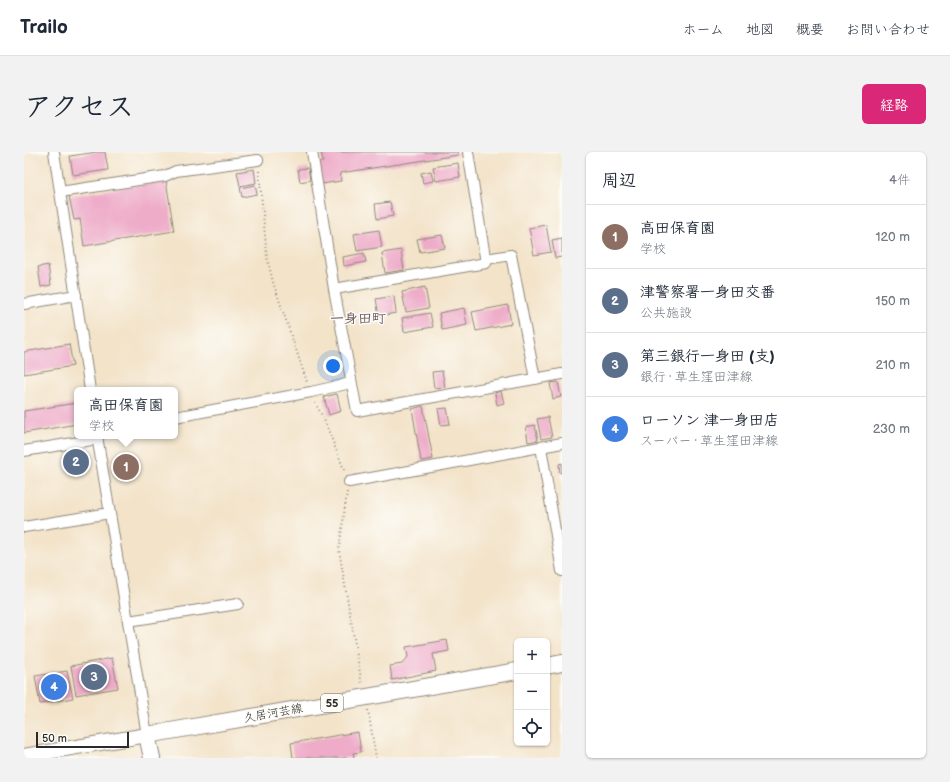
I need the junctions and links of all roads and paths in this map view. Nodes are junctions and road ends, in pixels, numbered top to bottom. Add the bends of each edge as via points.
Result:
1 (54, 152) edge
2 (312, 152) edge
3 (468, 152) edge
4 (258, 160) joint
5 (60, 192) junction
6 (486, 259) junction
7 (334, 289) junction
8 (76, 295) junction
9 (24, 304) edge
10 (562, 374) edge
11 (535, 379) junction
12 (351, 383) junction
13 (90, 387) edge
14 (311, 392) junction
15 (178, 416) edge
16 (87, 439) edge
17 (98, 439) edge
18 (562, 443) edge
19 (541, 447) junction
20 (24, 451) edge
21 (348, 482) junction
22 (110, 513) junction
23 (24, 527) edge
24 (562, 571) edge
25 (238, 604) dead end
26 (128, 621) junction
27 (562, 663) edge
28 (550, 665) edge
29 (514, 672) edge
30 (365, 697) junction
31 (148, 735) junction
32 (24, 756) edge
33 (152, 758) edge
34 (376, 758) edge

1 - 5 street
2 - 7 street
3 - 6 street
4 - 5 street via 176,171 165,176
4 - 14 path via 271,276
5 - 8 street
6 - 7 street via 486,263
6 - 11 street via 511,255
7 - 12 street
8 - 9 street
8 - 13 street
10 - 11 street
11 - 12 street via 357,411 354,385
12 - 14 street
14 - 15 street
14 - 21 path
16 - 20 street
17 - 22 street
18 - 19 street
19 - 21 street
19 - 24 street
21 - 30 path via 339,550
22 - 23 street
22 - 26 street
25 - 26 street
26 - 31 street
27 - 28 main road
29 - 30 main road, 久居河芸線 / 55
30 - 31 main road, 久居河芸線 / 55
30 - 34 path
31 - 32 main road
31 - 33 main road

